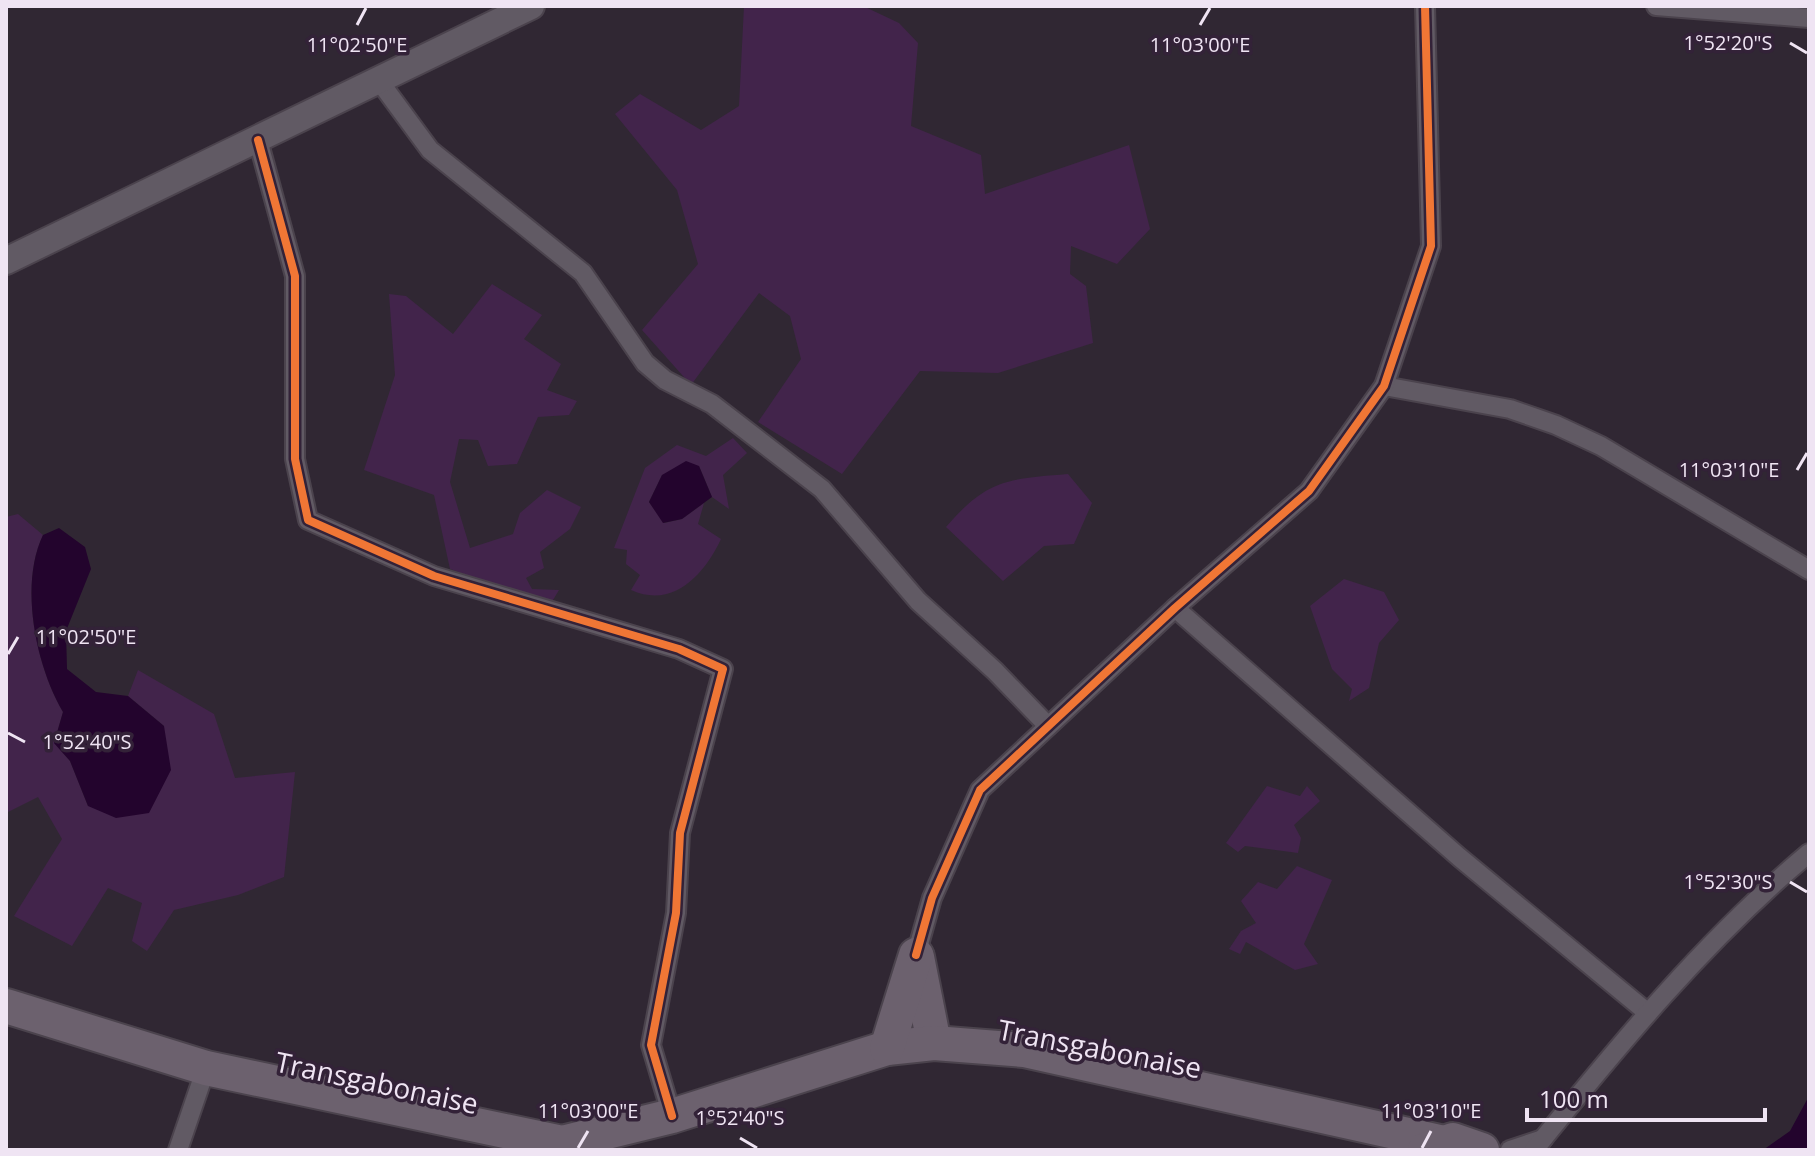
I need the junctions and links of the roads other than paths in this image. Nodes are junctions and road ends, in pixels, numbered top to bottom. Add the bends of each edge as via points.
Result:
1 (531, 6) edge
2 (1425, 6) edge
3 (1656, 6) edge
4 (1809, 18) edge
5 (377, 78) junction
6 (258, 140) junction
7 (6, 261) edge
8 (1384, 386) junction
9 (1809, 570) edge
10 (1175, 608) junction
11 (1048, 726) junction
12 (1809, 853) edge
13 (916, 955) junction
14 (6, 1006) edge
15 (1648, 1013) junction
16 (934, 1043) junction
17 (887, 1048) junction
18 (206, 1068) junction
19 (672, 1116) junction
20 (1349, 1124) junction
21 (1539, 1144) edge
22 (563, 1146) edge
23 (1432, 1146) edge
24 (178, 1150) edge
25 (1375, 1150) edge
26 (1482, 1150) edge
27 (1510, 1150) edge

1 - 5 street
2 - 8 street via 1431,246
3 - 4 street
5 - 6 street
5 - 11 street via 430,150 583,273 645,363 665,380 712,404 822,489 918,601
6 - 7 street
6 - 19 street via 295,276 295,459 308,520 434,576 679,649 723,669 680,833 676,913 651,1045
8 - 9 street via 1510,409 1556,425 1601,446
8 - 10 street via 1309,491
10 - 11 street
10 - 15 street via 1459,857
11 - 13 street via 980,790 932,898
12 - 15 street via 1749,903
13 - 16 highway
13 - 17 highway
14 - 18 highway, Transgabonaise
15 - 21 street
16 - 17 highway, Transgabonaise
16 - 20 highway, Transgabonaise via 1024,1050
17 - 19 highway, Transgabonaise
18 - 22 highway, Transgabonaise
18 - 24 street
19 - 22 highway, Transgabonaise
20 - 23 highway, Transgabonaise
20 - 25 highway
21 - 27 street
23 - 26 highway, Transgabonaise via 1467,1142

